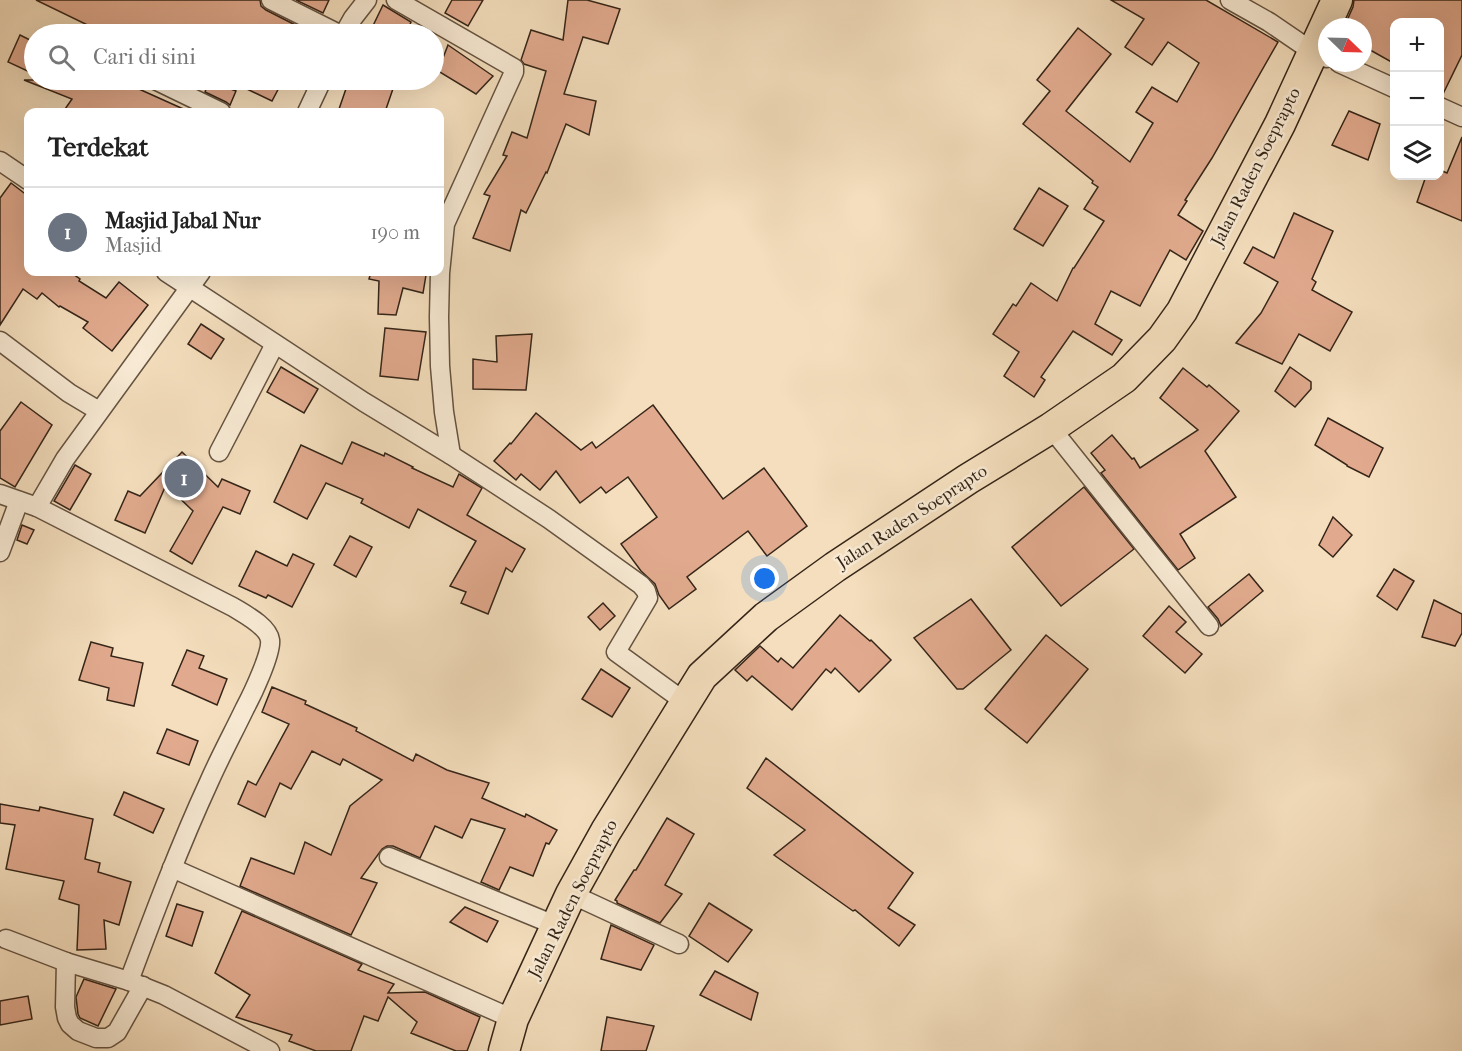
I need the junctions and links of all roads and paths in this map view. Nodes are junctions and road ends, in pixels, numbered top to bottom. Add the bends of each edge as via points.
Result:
1 (271, 0) edge
2 (367, 0) edge
3 (396, 0) edge
4 (1230, 0) edge
5 (1338, 0) edge
6 (1334, 18) edge
7 (319, 24) edge
8 (350, 24) edge
9 (438, 24) edge
10 (444, 28) edge
11 (1318, 53) edge
12 (1318, 69) edge
13 (1358, 72) edge
14 (1390, 86) edge
15 (176, 90) edge
16 (317, 90) edge
17 (213, 108) edge
18 (309, 108) edge
19 (1444, 109) edge
20 (1462, 117) edge
21 (0, 161) edge
22 (24, 177) edge
23 (444, 234) edge
24 (440, 276) edge
25 (196, 279) edge
26 (0, 341) edge
27 (275, 344) junction
28 (99, 411) junction
29 (1051, 428) junction
30 (219, 453) dead end
31 (451, 455) junction
32 (0, 494) edge
33 (18, 501) junction
34 (37, 507) junction
35 (0, 552) edge
36 (1209, 626) dead end
37 (685, 702) junction
38 (389, 857) dead end
39 (172, 868) junction
40 (571, 894) junction
41 (557, 926) junction
42 (6, 939) dead end
43 (679, 944) dead end
44 (66, 962) junction
45 (136, 984) junction
46 (513, 1019) junction
47 (270, 1051) edge
48 (504, 1051) edge

1 - 7 street
2 - 8 street
3 - 9 street
4 - 11 street
5 - 6 highway, Jalan Raden Soeprapto
10 - 23 street via 514,68 514,72
12 - 29 highway, Jalan Raden Soeprapto via 1280,124 1182,311 1162,339 1124,378
13 - 14 street
15 - 17 street
16 - 18 street
19 - 20 street
21 - 22 street
24 - 31 street via 439,356
25 - 27 street
25 - 28 street
26 - 28 street
27 - 30 street
27 - 31 street
28 - 34 street via 64,459
29 - 36 street
29 - 37 highway, Jalan Raden Soeprapto via 835,567 766,617 702,676
31 - 37 street via 641,585 648,598 616,652
32 - 33 street
33 - 34 street
33 - 35 street
34 - 39 street via 233,607 255,621 270,639 254,691
37 - 40 highway, Jalan Raden Soeprapto
38 - 41 street
39 - 45 street
39 - 46 street
40 - 41 highway, Jalan Raden Soeprapto
40 - 43 street
41 - 46 highway, Jalan Raden Soeprapto
42 - 44 street
44 - 45 street
44 - 45 street via 67,1018 73,1028 96,1038 108,1038 117,1032
45 - 47 street
46 - 48 highway, Jalan Raden Soeprapto

